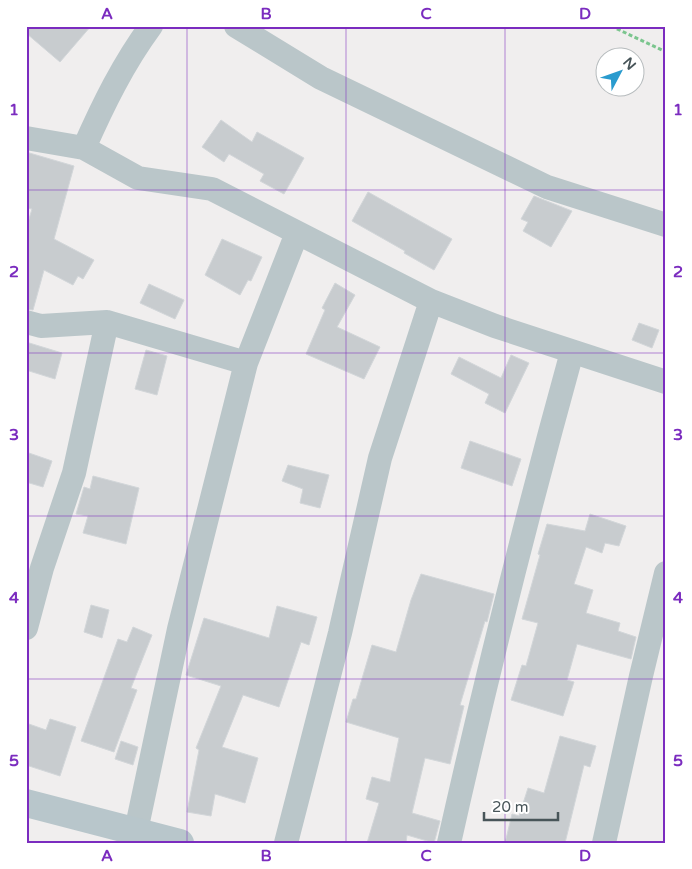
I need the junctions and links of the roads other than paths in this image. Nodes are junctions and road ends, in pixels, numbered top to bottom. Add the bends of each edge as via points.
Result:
1 (151, 26) edge
2 (236, 26) edge
3 (26, 138) edge
4 (84, 148) junction
5 (666, 225) edge
6 (297, 233) junction
7 (431, 301) junction
8 (26, 322) edge
9 (108, 322) junction
10 (572, 352) junction
11 (246, 363) junction
12 (666, 382) edge
13 (666, 574) edge
14 (26, 628) edge
15 (26, 803) edge
16 (136, 831) junction
17 (180, 843) edge
18 (286, 843) edge
19 (449, 843) edge
20 (604, 843) edge

1 - 4 street via 107,97
2 - 5 street via 321,78 547,187
3 - 4 street
4 - 6 street via 138,178 212,189
6 - 7 street
6 - 11 street
7 - 10 street
7 - 18 street via 380,458 340,633
8 - 9 street via 41,326
9 - 11 street
9 - 14 street via 74,473
10 - 12 street
10 - 19 street via 473,735
11 - 16 street via 179,629
13 - 20 street
15 - 16 street
16 - 17 street

